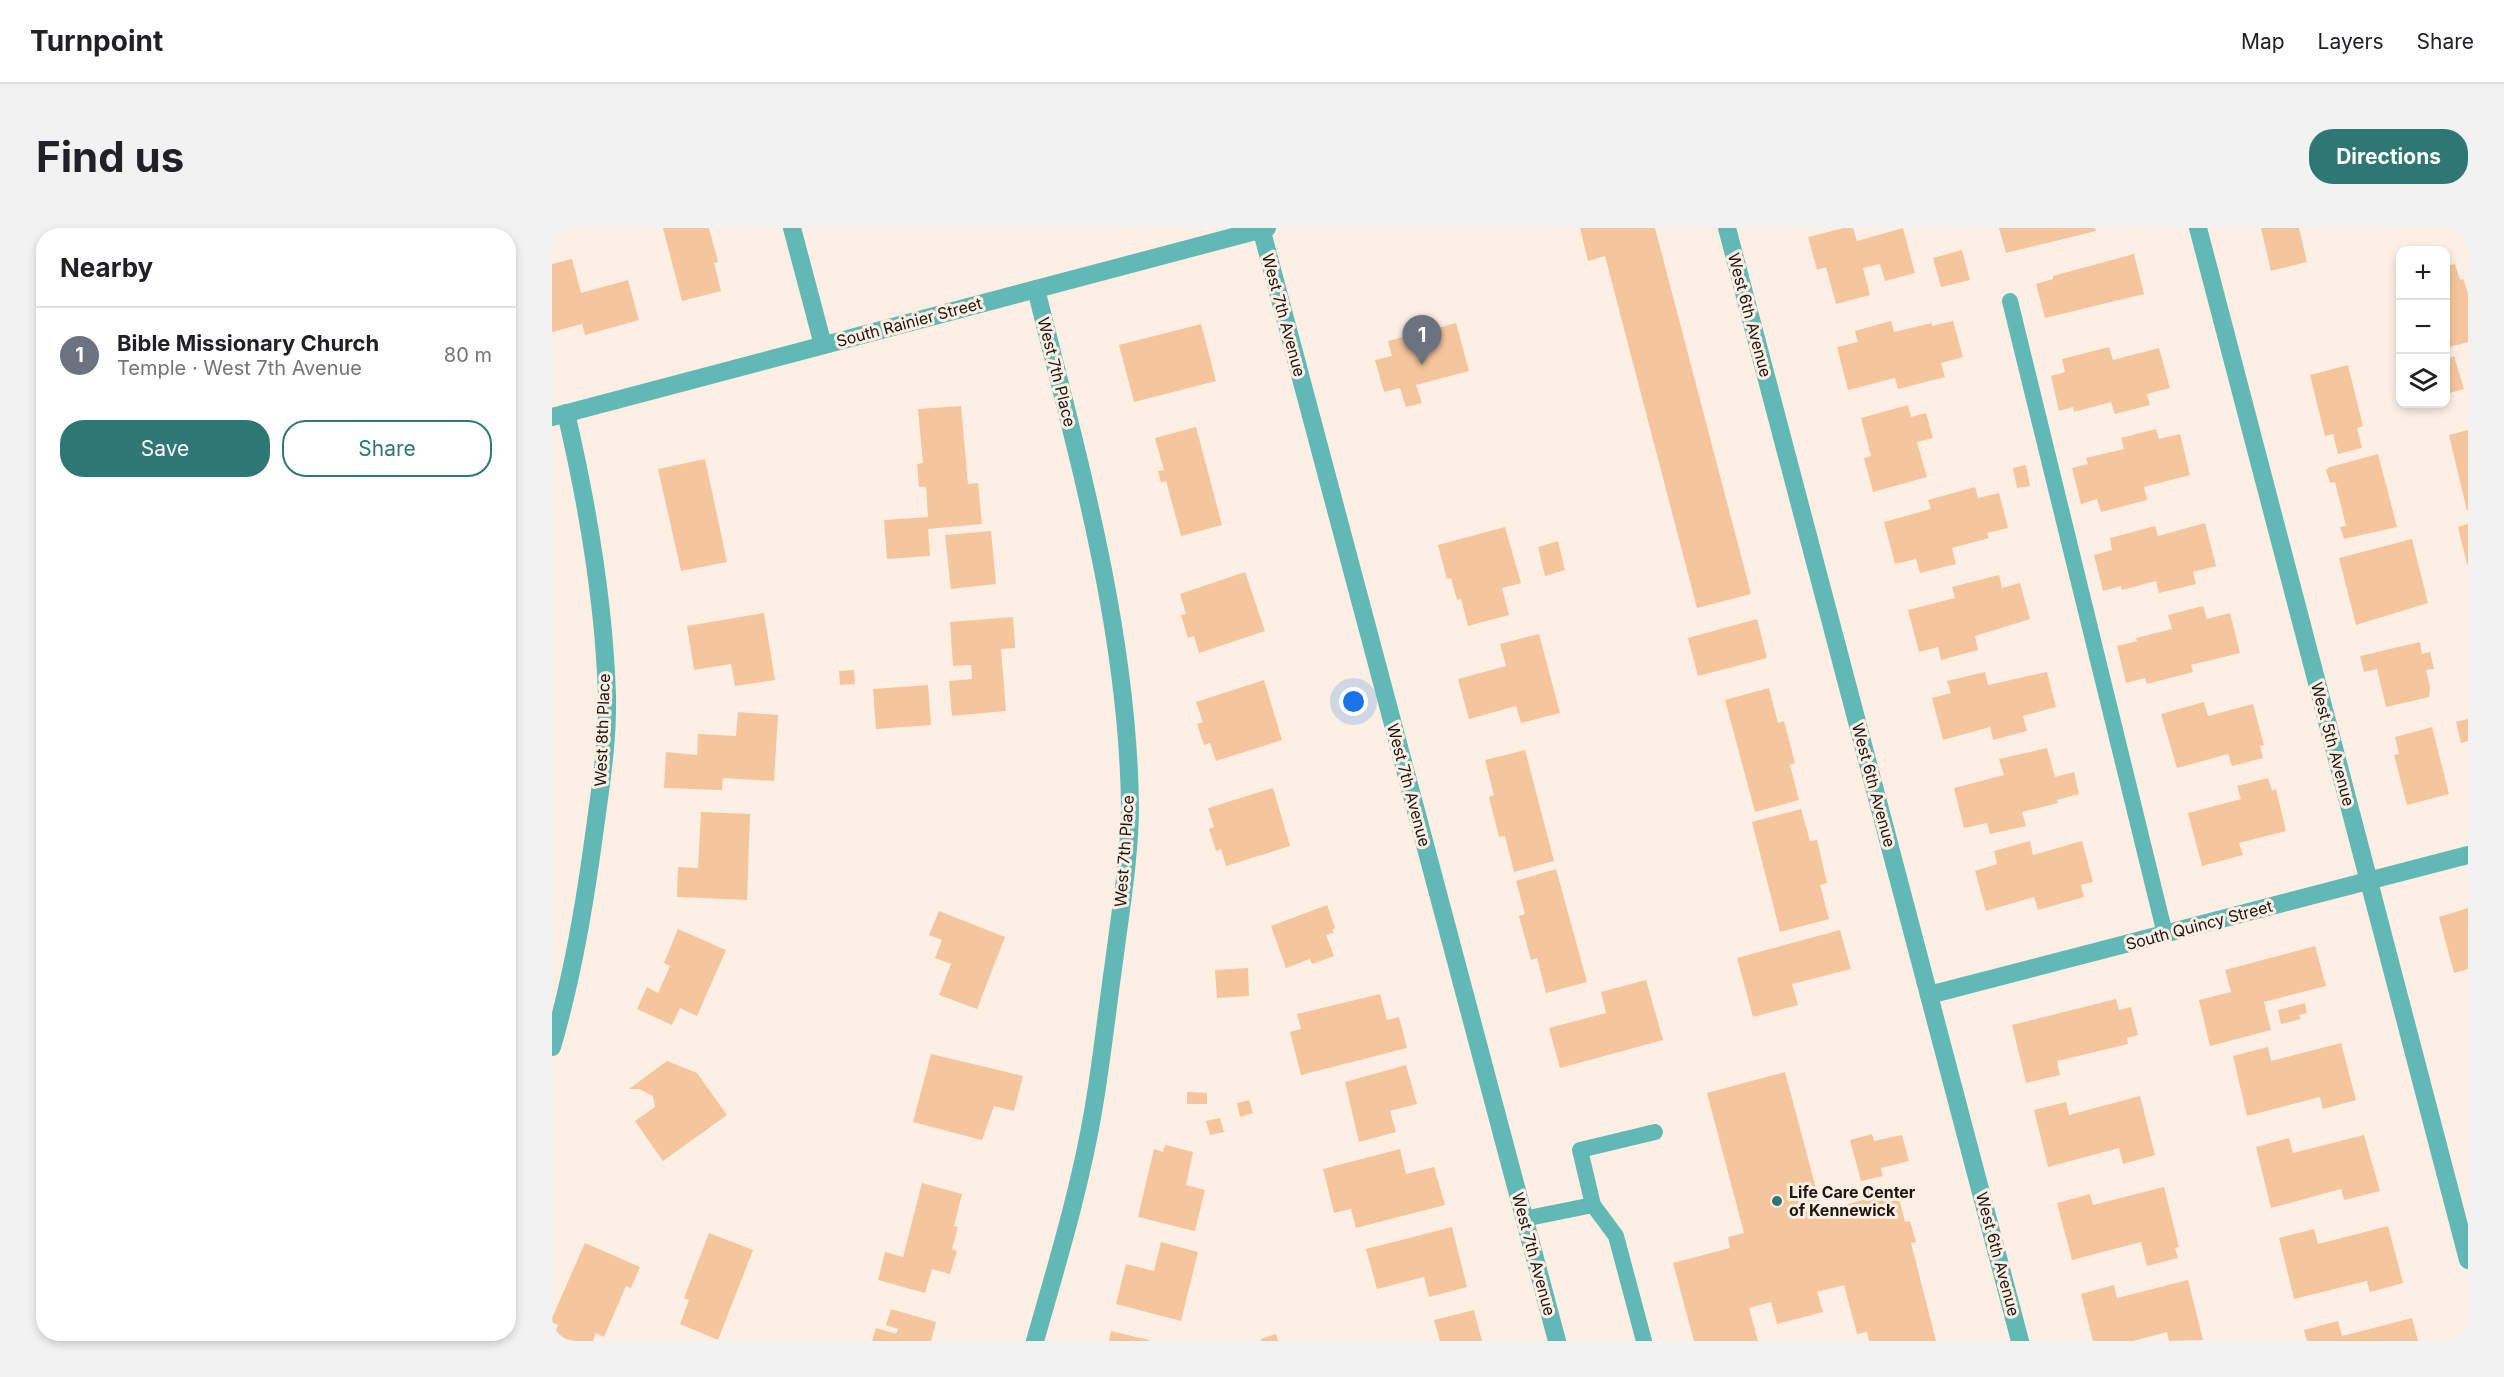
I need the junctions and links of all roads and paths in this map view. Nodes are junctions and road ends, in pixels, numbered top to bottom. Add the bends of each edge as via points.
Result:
1 (792, 228) edge
2 (1263, 228) edge
3 (1727, 228) edge
4 (2198, 228) edge
5 (1036, 289) junction
6 (2010, 300) dead end
7 (823, 345) junction
8 (559, 415) edge
9 (2468, 855) edge
10 (2369, 881) junction
11 (2165, 934) junction
12 (1929, 995) junction
13 (552, 1047) edge
14 (1655, 1132) dead end
15 (1593, 1205) junction
16 (1524, 1219) junction
17 (2468, 1260) edge
18 (1035, 1341) edge
19 (1557, 1341) edge
20 (1644, 1341) edge
21 (2020, 1341) edge

1 - 7 street
2 - 5 street, South Rainier Street
2 - 16 street, West 7th Avenue
3 - 12 street, West 6th Avenue
4 - 10 street, West 5th Avenue
5 - 7 street, South Rainier Street
5 - 18 street, West 7th Place via 1084,483 1107,598 1123,706 1130,808 1120,919 1094,1108
6 - 11 lane
7 - 8 street, South Rainier Street
8 - 13 street, West 8th Place via 585,494 596,559 607,699 604,762 581,924
9 - 10 street, South Quincy Street
10 - 11 street, South Quincy Street
10 - 17 street, West 5th Avenue
11 - 12 street, South Quincy Street
12 - 21 street, West 6th Avenue
14 - 15 lane via 1580,1150
15 - 16 lane
15 - 20 lane via 1616,1236
16 - 19 street, West 7th Avenue

